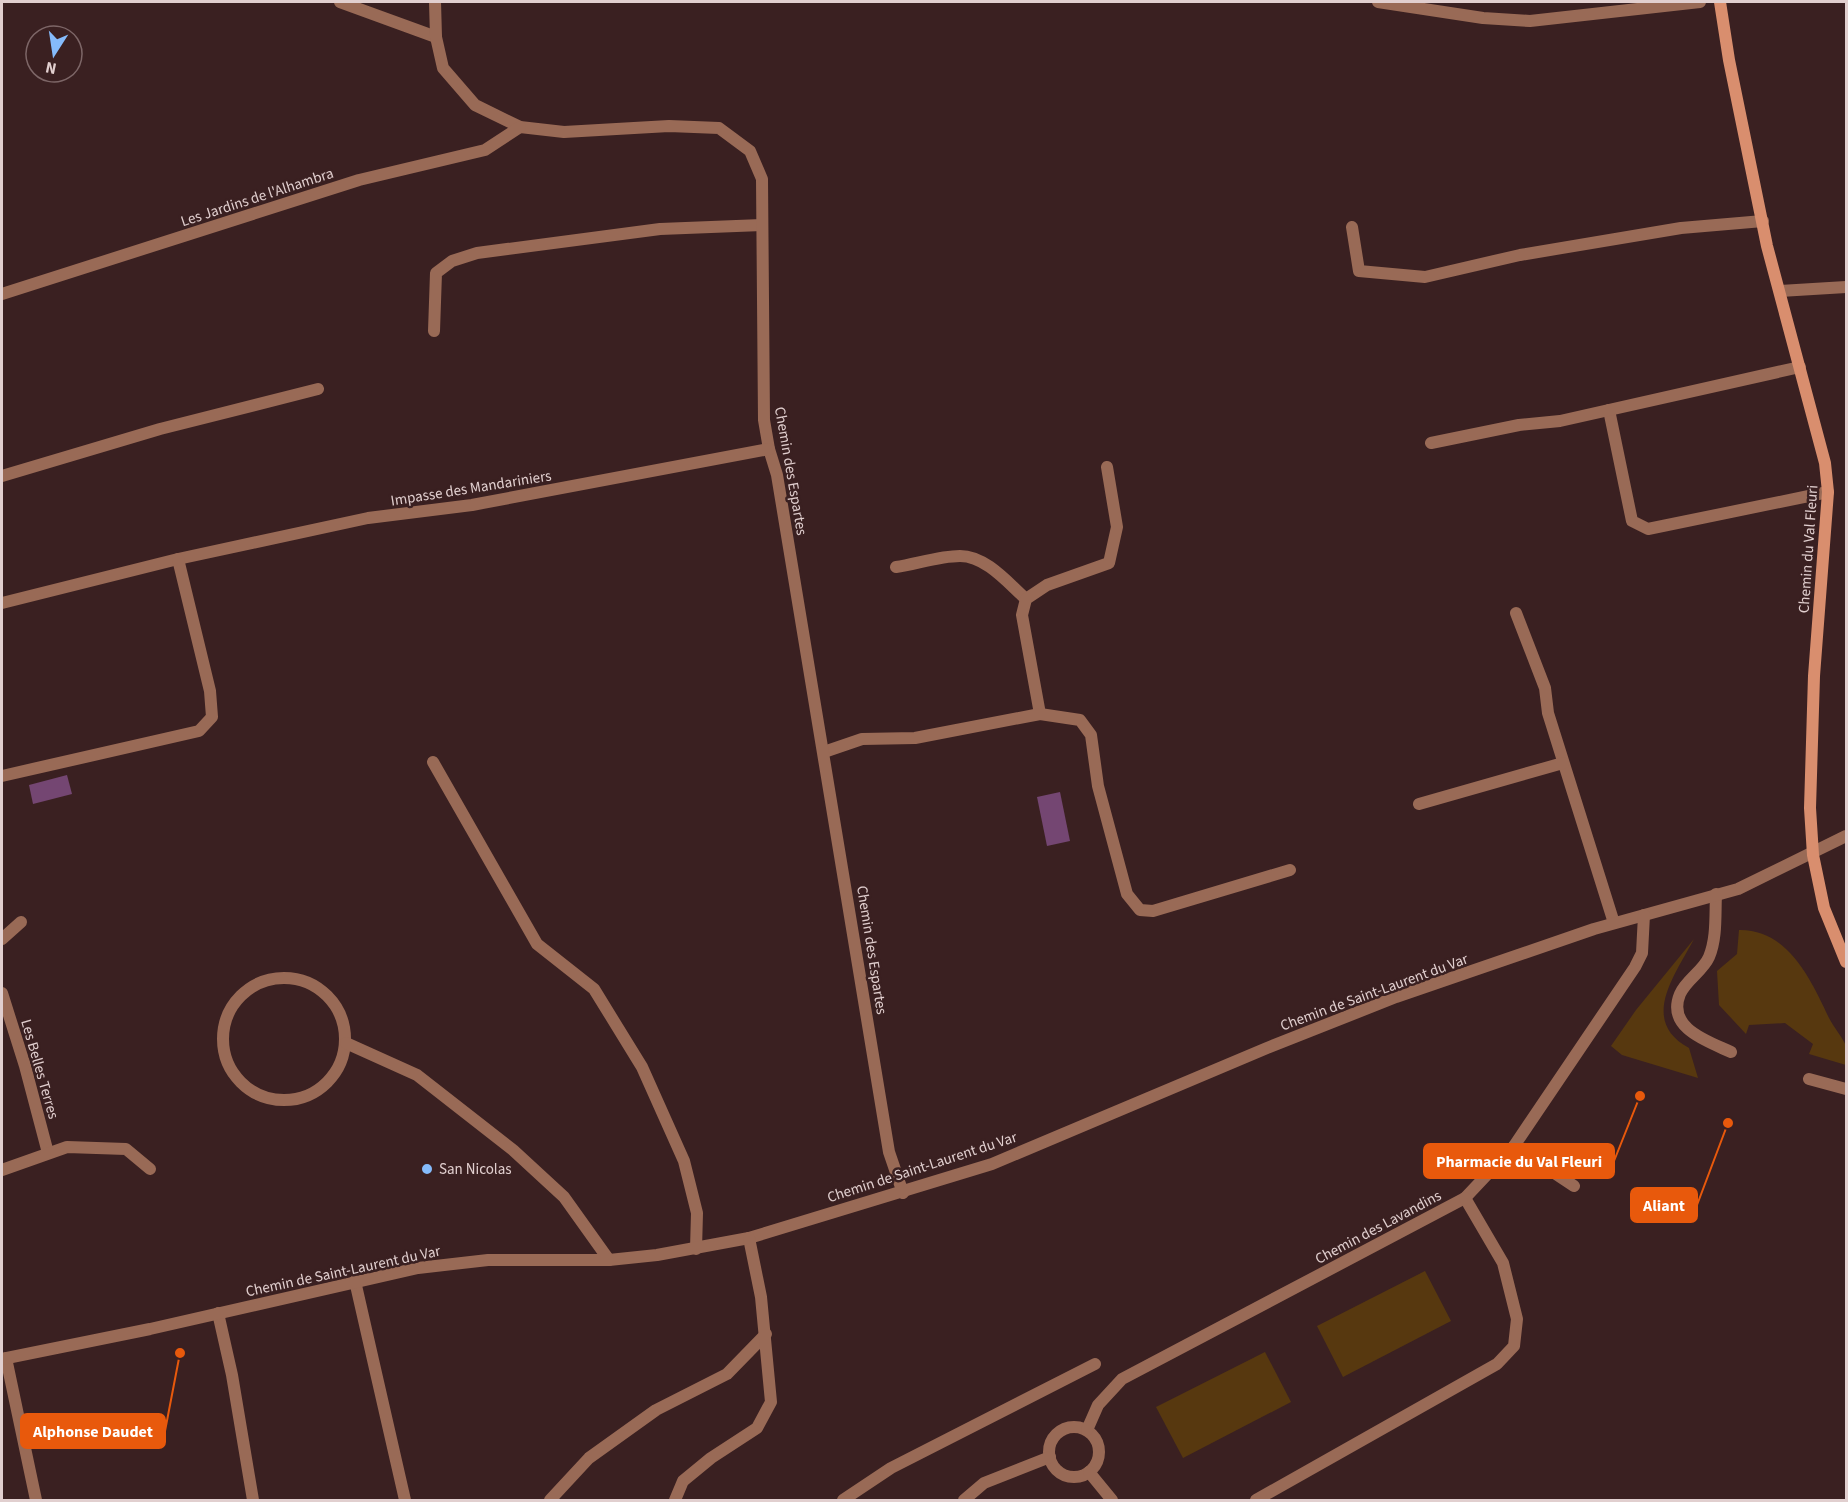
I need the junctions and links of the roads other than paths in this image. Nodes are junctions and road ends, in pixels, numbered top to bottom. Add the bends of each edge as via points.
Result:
1 (340, 2) edge
2 (435, 2) edge
3 (1378, 2) edge
4 (1700, 2) edge
5 (1720, 2) edge
6 (436, 37) junction
7 (520, 127) junction
8 (1763, 221) junction
9 (762, 225) junction
10 (1352, 227) dead end
11 (1846, 287) edge
12 (1780, 291) junction
13 (2, 294) edge
14 (434, 331) dead end
15 (1800, 367) junction
16 (318, 389) dead end
17 (1609, 410) junction
18 (1431, 442) dead end
19 (769, 449) junction
20 (1107, 467) dead end
21 (2, 476) edge
22 (1828, 492) junction
23 (178, 559) junction
24 (896, 567) dead end
25 (1026, 599) junction
26 (2, 603) edge
27 (1516, 613) dead end
28 (1040, 714) junction
29 (824, 752) junction
30 (433, 762) dead end
31 (1563, 763) junction
32 (2, 776) edge
33 (1419, 804) dead end
34 (1846, 836) edge
35 (1813, 855) junction
36 (1290, 870) dead end
37 (1716, 894) junction
38 (1644, 915) junction
39 (21, 922) dead end
40 (1614, 923) junction
41 (2, 939) edge
42 (1846, 962) edge
43 (2, 993) edge
44 (346, 1043) junction
45 (1731, 1052) dead end
46 (1809, 1079) dead end
47 (1846, 1089) edge
48 (1514, 1146) junction
49 (48, 1153) junction
50 (150, 1169) dead end
51 (2, 1170) edge
52 (1574, 1186) dead end
53 (903, 1193) junction
54 (1465, 1198) junction
55 (749, 1238) junction
56 (696, 1249) junction
57 (609, 1260) junction
58 (355, 1281) junction
59 (218, 1313) junction
60 (766, 1334) junction
61 (4, 1359) edge
62 (1095, 1364) dead end
63 (1088, 1430) junction
64 (1050, 1457) junction
65 (1089, 1472) junction
66 (36, 1500) edge
67 (253, 1500) edge
68 (405, 1500) edge
69 (550, 1500) edge
70 (675, 1500) edge
71 (843, 1500) edge
72 (963, 1500) edge
73 (1112, 1500) edge
74 (1256, 1500) edge

1 - 6 street
2 - 6 street, Chemin des Espartes
3 - 4 street via 1530,21
5 - 8 street, Chemin du Val Fleuri
6 - 7 street, Chemin des Espartes via 443,68 475,105
7 - 9 street, Chemin des Espartes via 564,132 669,126 719,128 750,152 762,179
7 - 13 street, Les Jardins de l'Alhambra via 485,150 359,180
8 - 10 street via 1681,228 1520,255 1425,277 1359,271
8 - 12 street, Chemin du Val Fleuri
9 - 14 street via 660,230 477,253 452,261 436,273
9 - 19 street, Chemin des Espartes via 764,420
11 - 12 street
12 - 15 street, Chemin du Val Fleuri
15 - 17 street
15 - 22 street, Chemin du Val Fleuri via 1821,443
16 - 21 street via 159,429
17 - 18 street
17 - 22 street via 1632,521 1648,529
19 - 23 street, Impasse des Mandariniers via 472,505 368,518
19 - 29 street, Chemin des Espartes via 777,475
20 - 25 street via 1117,527 1108,562 1047,585
22 - 35 street, Chemin du Val Fleuri via 1812,721
23 - 26 street, Impasse des Mandariniers
23 - 32 street via 210,691 212,717 199,731
24 - 25 street via 960,556 976,559
25 - 28 street via 1022,615
27 - 31 street via 1545,688
28 - 29 street via 915,738 861,739
28 - 36 street via 1080,720 1091,735 1098,786 1127,894 1140,910 1153,911
29 - 53 street, Chemin des Espartes via 889,1152
30 - 56 street via 537,944 594,989 642,1067 684,1161 697,1213
31 - 33 street
31 - 40 street
34 - 35 street, Chemin de Saint-Laurent du Var
35 - 37 street, Chemin de Saint-Laurent du Var via 1738,890
35 - 42 street, Chemin du Val Fleuri via 1824,908
37 - 38 street, Chemin de Saint-Laurent du Var
37 - 45 street via 1714,940 1708,960 1680,994 1678,1014 1685,1028
38 - 40 street, Chemin de Saint-Laurent du Var
38 - 48 street, Chemin des Lavandins via 1642,954 1635,967
39 - 41 street
40 - 53 street, Chemin de Saint-Laurent du Var via 1396,997 992,1164
43 - 49 street, Les Belles Terres
44 - 44 street via 343,1022 334,1003 319,988 300,979 278,978 258,983 241,995 228,1012 222,1032 223,1052 242,1086 279,1101 298,1099 324,1086 342,1062
44 - 57 street via 417,1075 513,1150 564,1197
46 - 47 street
48 - 52 street
48 - 54 street, Chemin des Lavandins
49 - 50 street via 67,1147 126,1149
49 - 51 street
53 - 55 street, Chemin de Saint-Laurent du Var
54 - 63 street, Chemin des Lavandins via 1122,1379 1098,1405
54 - 74 street via 1503,1263 1517,1319 1514,1346 1497,1364
55 - 56 street, Chemin de Saint-Laurent du Var
55 - 60 street
56 - 57 street, Chemin de Saint-Laurent du Var
57 - 58 street, Chemin de Saint-Laurent du Var via 488,1260 418,1268
58 - 59 street, Chemin de Saint-Laurent du Var
58 - 68 street
59 - 61 street, Chemin de Saint-Laurent du Var
59 - 67 street
60 - 69 street via 727,1374 656,1410 589,1458
60 - 70 street via 771,1402 757,1428 683,1481
61 - 66 street
62 - 71 street via 891,1468
63 - 64 street via 1072,1427 1057,1434
63 - 65 street via 1099,1451
64 - 65 street via 1053,1465 1066,1475
64 - 72 street via 984,1483
65 - 73 street

